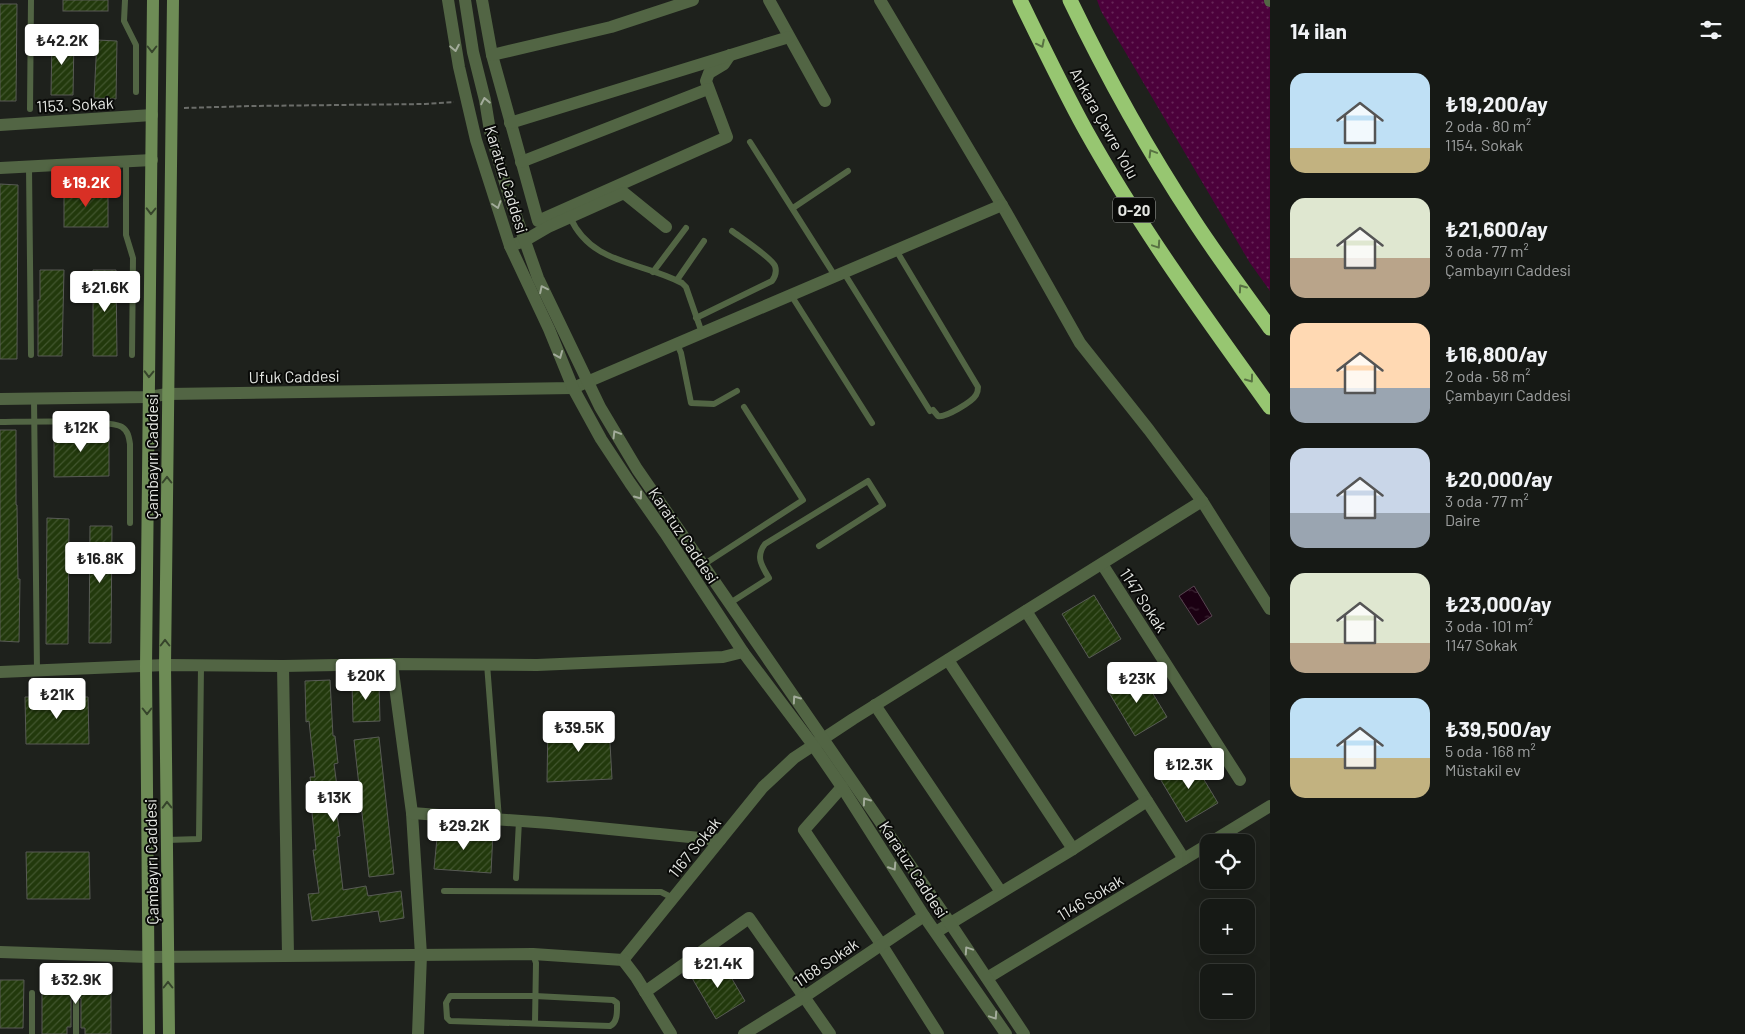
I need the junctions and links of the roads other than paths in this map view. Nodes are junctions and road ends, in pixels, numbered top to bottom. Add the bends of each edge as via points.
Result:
1 (31, 0) edge
2 (125, 0) edge
3 (153, 0) edge
4 (172, 0) edge
5 (448, 0) edge
6 (465, 0) edge
7 (482, 0) edge
8 (693, 0) edge
9 (769, 0) edge
10 (880, 0) edge
11 (1020, 0) edge
12 (1070, 0) edge
13 (667, 4) edge
14 (789, 37) junction
15 (492, 55) junction
16 (730, 55) junction
17 (708, 89) junction
18 (136, 92) dead end
19 (825, 100) dead end
20 (30, 109) dead end
21 (152, 115) junction
22 (510, 123) junction
23 (0, 125) edge
24 (750, 142) dead end
25 (152, 160) junction
26 (126, 161) junction
27 (521, 162) junction
28 (29, 167) junction
29 (0, 168) edge
30 (848, 171) dead end
31 (1002, 205) junction
32 (792, 208) junction
33 (570, 217) junction
34 (666, 227) dead end
35 (686, 228) dead end
36 (732, 230) dead end
37 (524, 241) junction
38 (704, 241) dead end
39 (510, 246) junction
40 (896, 250) junction
41 (653, 272) junction
42 (840, 274) junction
43 (676, 280) junction
44 (790, 296) junction
45 (696, 318) junction
46 (1270, 328) edge
47 (702, 334) junction
48 (677, 344) junction
49 (31, 355) dead end
50 (132, 355) dead end
51 (588, 383) junction
52 (573, 388) junction
53 (737, 391) dead end
54 (168, 394) junction
55 (149, 397) junction
56 (34, 398) junction
57 (0, 399) edge
58 (744, 407) dead end
59 (1270, 407) edge
60 (0, 422) edge
61 (34, 422) junction
62 (872, 423) dead end
63 (1202, 501) junction
64 (130, 523) dead end
65 (819, 546) dead end
66 (1102, 564) junction
67 (703, 565) junction
68 (730, 603) junction
69 (1270, 609) edge
70 (1026, 611) junction
71 (743, 652) junction
72 (948, 660) junction
73 (392, 664) junction
74 (487, 664) junction
75 (165, 665) junction
76 (201, 666) junction
77 (283, 666) junction
78 (146, 667) junction
79 (36, 671) junction
80 (0, 672) edge
81 (876, 705) junction
82 (818, 742) junction
83 (1240, 780) dead end
84 (842, 787) junction
85 (1147, 801) junction
86 (1270, 806) edge
87 (412, 813) junction
88 (499, 819) junction
89 (519, 821) junction
90 (1225, 834) edge
91 (167, 840) junction
92 (720, 840) junction
93 (1073, 849) junction
94 (1200, 849) edge
95 (1184, 859) junction
96 (516, 878) dead end
97 (444, 891) dead end
98 (1001, 892) junction
99 (673, 898) junction
100 (924, 916) junction
101 (950, 923) junction
102 (936, 932) junction
103 (881, 944) junction
104 (0, 952) edge
105 (533, 954) junction
106 (288, 955) junction
107 (421, 955) junction
108 (148, 957) junction
109 (168, 957) junction
110 (622, 960) junction
111 (987, 978) junction
112 (645, 992) junction
113 (32, 993) dead end
114 (535, 996) junction
115 (804, 997) junction
116 (76, 1000) dead end
117 (535, 1023) junction
118 (32, 1034) edge
119 (76, 1034) edge
120 (149, 1034) edge
121 (169, 1034) edge
122 (418, 1034) edge
123 (671, 1034) edge
124 (744, 1034) edge
125 (830, 1034) edge
126 (938, 1034) edge
127 (1006, 1034) edge
128 (1024, 1034) edge

1 - 20 lane
2 - 18 lane via 124,21 136,45
3 -> 21 main road, Çambayırı Caddesi
4 - 54 main road, Çambayırı Caddesi
5 -> 39 street, Karatuz Caddesi via 476,140
37 -> 6 street via 490,131
7 - 15 street
8 - 13 street
9 - 14 street
10 - 31 street
11 -> 59 highway, Ankara Çevre Yolu / O-20 via 1113,177 1201,311
46 -> 12 highway, Ankara Çevre Yolu / O-20 via 1193,219 1152,153
13 - 15 street via 611,27
14 - 16 street
14 - 19 street
15 - 22 street
16 - 17 street via 708,76
16 - 22 street
17 - 27 street
17 - 27 street via 727,137 538,221
21 - 23 street, 1153. Sokak
21 - 25 main road, Çambayırı Caddesi
22 - 27 street
24 - 32 lane
25 - 26 street
25 -> 55 main road, Çambayırı Caddesi
26 - 28 street
26 - 50 lane via 126,235 133,258
28 - 29 street
28 - 49 lane
30 - 32 lane
31 - 40 street, Ufuk Caddesi
31 - 63 street via 1080,343
32 - 42 lane
33 - 34 street via 624,192
33 - 37 street
33 - 41 lane via 578,233 591,246 619,261
35 - 41 lane
36 - 45 lane via 772,262 776,270 774,278
37 - 39 street
51 -> 37 street
38 - 43 lane
39 -> 52 street, Karatuz Caddesi
40 - 42 street, Ufuk Caddesi
40 - 42 lane via 978,387 974,398 946,416 938,416 932,410
41 - 43 lane
42 - 44 street, Ufuk Caddesi
43 - 45 lane via 686,287
44 - 47 street, Ufuk Caddesi
44 - 62 lane
45 - 47 lane
47 - 48 street, Ufuk Caddesi
48 - 51 street, Ufuk Caddesi
48 - 53 lane via 690,403 714,404
51 - 52 street, Ufuk Caddesi
67 -> 51 street via 637,469
52 - 54 street, Ufuk Caddesi
52 -> 71 street, Karatuz Caddesi via 606,447
54 - 55 street, Ufuk Caddesi
75 -> 54 main road, Çambayırı Caddesi
55 - 56 street, Ufuk Caddesi
55 - 78 main road, Çambayırı Caddesi
56 - 57 street, Ufuk Caddesi
56 - 61 lane
58 - 67 lane via 803,500
60 - 61 lane
61 - 64 lane via 103,423 121,426 128,433
61 - 79 lane
63 - 66 street, 1167 Sokak
63 - 69 street
65 - 68 lane via 883,505 868,482 765,544 760,552 760,561 769,578
66 - 70 street, 1167 Sokak
66 - 83 street, 1147 Sokak
67 - 68 street
82 -> 68 street
70 - 72 street, 1167 Sokak
70 - 85 street
71 - 74 street via 723,657
71 - 82 street, Karatuz Caddesi
72 - 81 street, 1167 Sokak
72 - 93 street
73 - 74 street
73 - 77 street
73 - 87 street
74 - 88 lane
75 - 76 street
75 - 78 street
91 -> 75 main road, Çambayırı Caddesi
76 - 77 street
76 - 91 lane via 200,839
77 - 106 street
78 - 79 street
78 -> 108 main road, Çambayırı Caddesi
79 - 80 street
81 - 82 street, 1167 Sokak
81 - 98 street
82 - 84 street, Karatuz Caddesi
82 - 92 street, 1167 Sokak via 794,758 763,787
101 -> 82 street, Karatuz Caddesi
84 -> 100 street, Karatuz Caddesi
84 - 103 street via 804,830
85 - 93 street
85 - 95 street
86 - 90 street, 1146 Sokak
87 - 88 street
87 - 107 street
88 - 89 street
89 - 92 street
89 - 96 lane
91 - 109 main road, Çambayırı Caddesi
92 - 99 street, 1167 Sokak
93 - 98 street
94 - 95 street, 1146 Sokak
95 - 111 street, 1146 Sokak
97 - 99 lane via 661,892
98 - 101 street
99 - 110 street, 1167 Sokak
100 - 102 street, Karatuz Caddesi
100 - 103 street, 1168 Sokak
101 - 102 street
111 -> 101 street, Karatuz Caddesi
102 -> 127 street, Karatuz Caddesi
103 - 115 street, 1168 Sokak
103 - 126 street
104 - 108 street
105 - 107 street
105 - 110 street
105 - 114 lane via 536,963
106 - 107 street
106 - 109 street
107 - 122 street
108 - 109 street
108 - 120 main road, Çambayırı Caddesi
121 -> 109 main road, Çambayırı Caddesi
110 - 112 street
111 - 128 street, Karatuz Caddesi
112 - 115 street via 749,918
112 - 123 street
113 - 118 lane
114 - 117 lane
114 - 117 lane via 613,1000 617,1003 616,1019 610,1026
114 - 117 lane via 450,996 446,1003 450,1021
115 - 124 street, 1168 Sokak
115 - 125 street
116 - 119 lane

